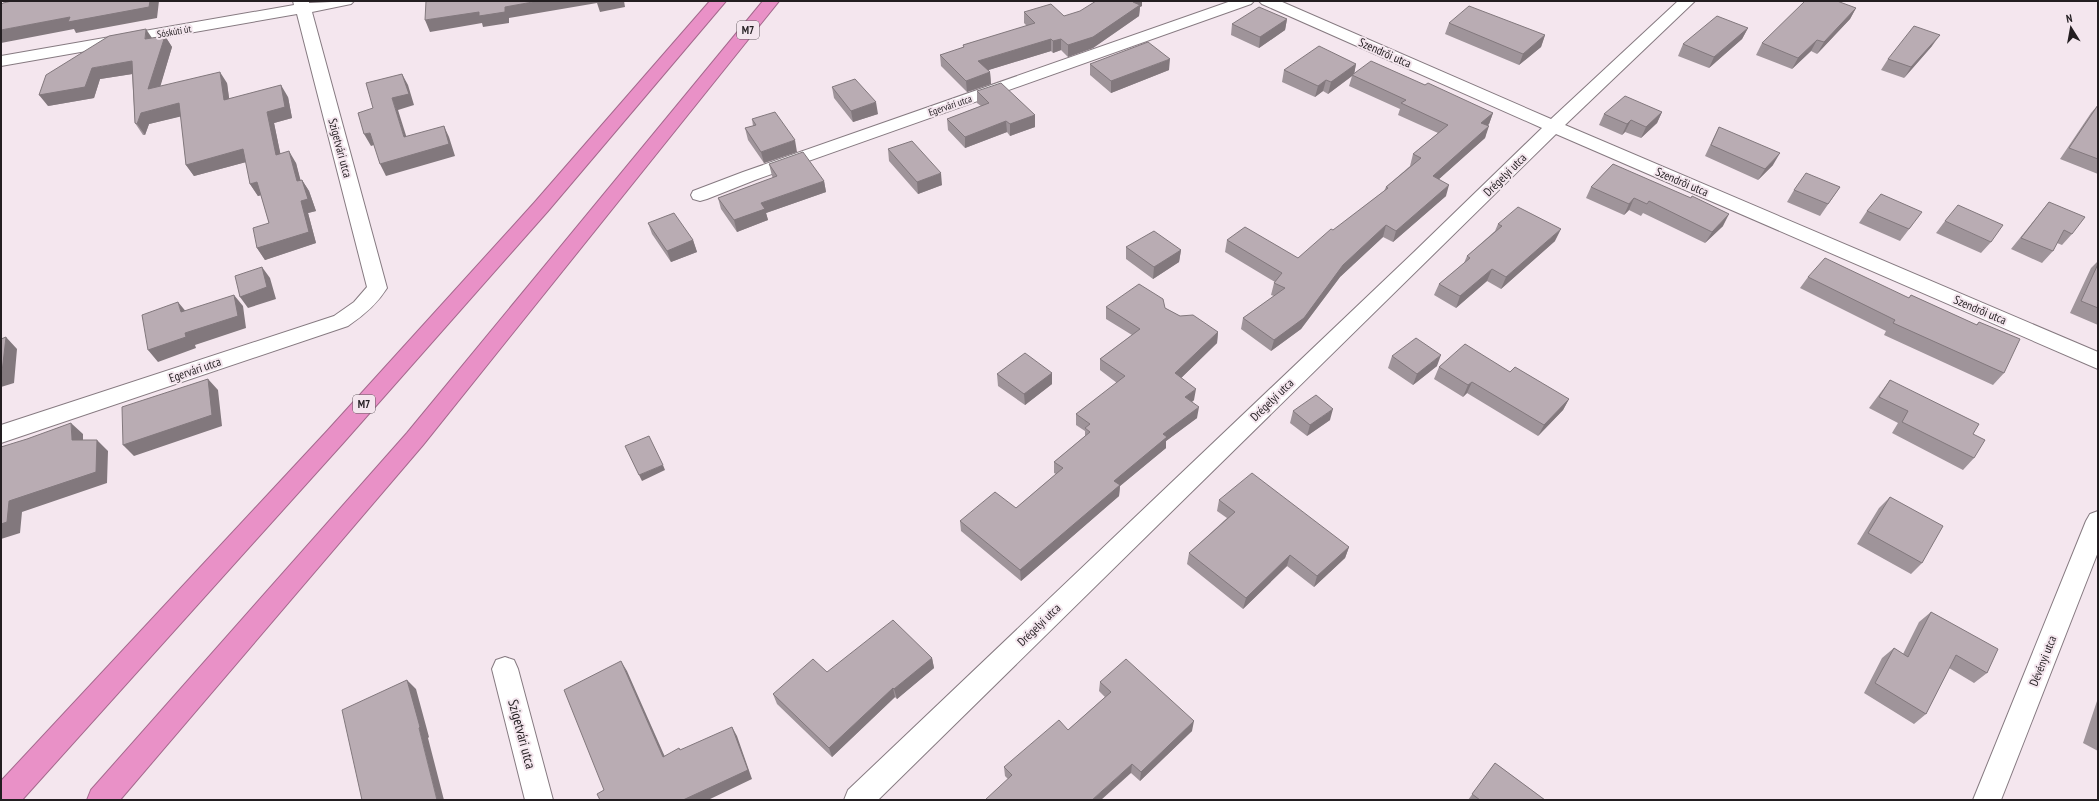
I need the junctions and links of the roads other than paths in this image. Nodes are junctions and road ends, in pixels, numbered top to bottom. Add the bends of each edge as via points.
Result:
1 (346, 1) edge
2 (718, 1) edge
3 (771, 1) edge
4 (1246, 1) edge
5 (1267, 1) edge
6 (1687, 1) edge
7 (302, 5) edge
8 (1, 61) edge
9 (1553, 127) junction
10 (700, 195) dead end
11 (377, 288) joint
12 (2098, 361) edge
13 (1, 434) edge
14 (2098, 521) edge
15 (505, 669) dead end
16 (3, 800) edge
17 (101, 800) edge
18 (539, 800) edge
19 (858, 800) edge
20 (1988, 800) edge

1 - 7 street, Sóskúti út
2 - 16 highway, M7 via 540,207 336,436
3 - 17 highway, M7 via 415,439
4 - 10 street, Egervári utca
5 - 9 street, Szendrői utca
6 - 9 street, Drégelyi utca
7 - 8 street, Sóskúti út
7 - 11 street, Szigetvári utca
9 - 12 street, Szendrői utca
9 - 19 street, Drégelyi utca
11 - 13 street, Egervári utca via 361,306 341,322
14 - 20 street, Dévényi utca
15 - 18 street, Szigetvári utca

